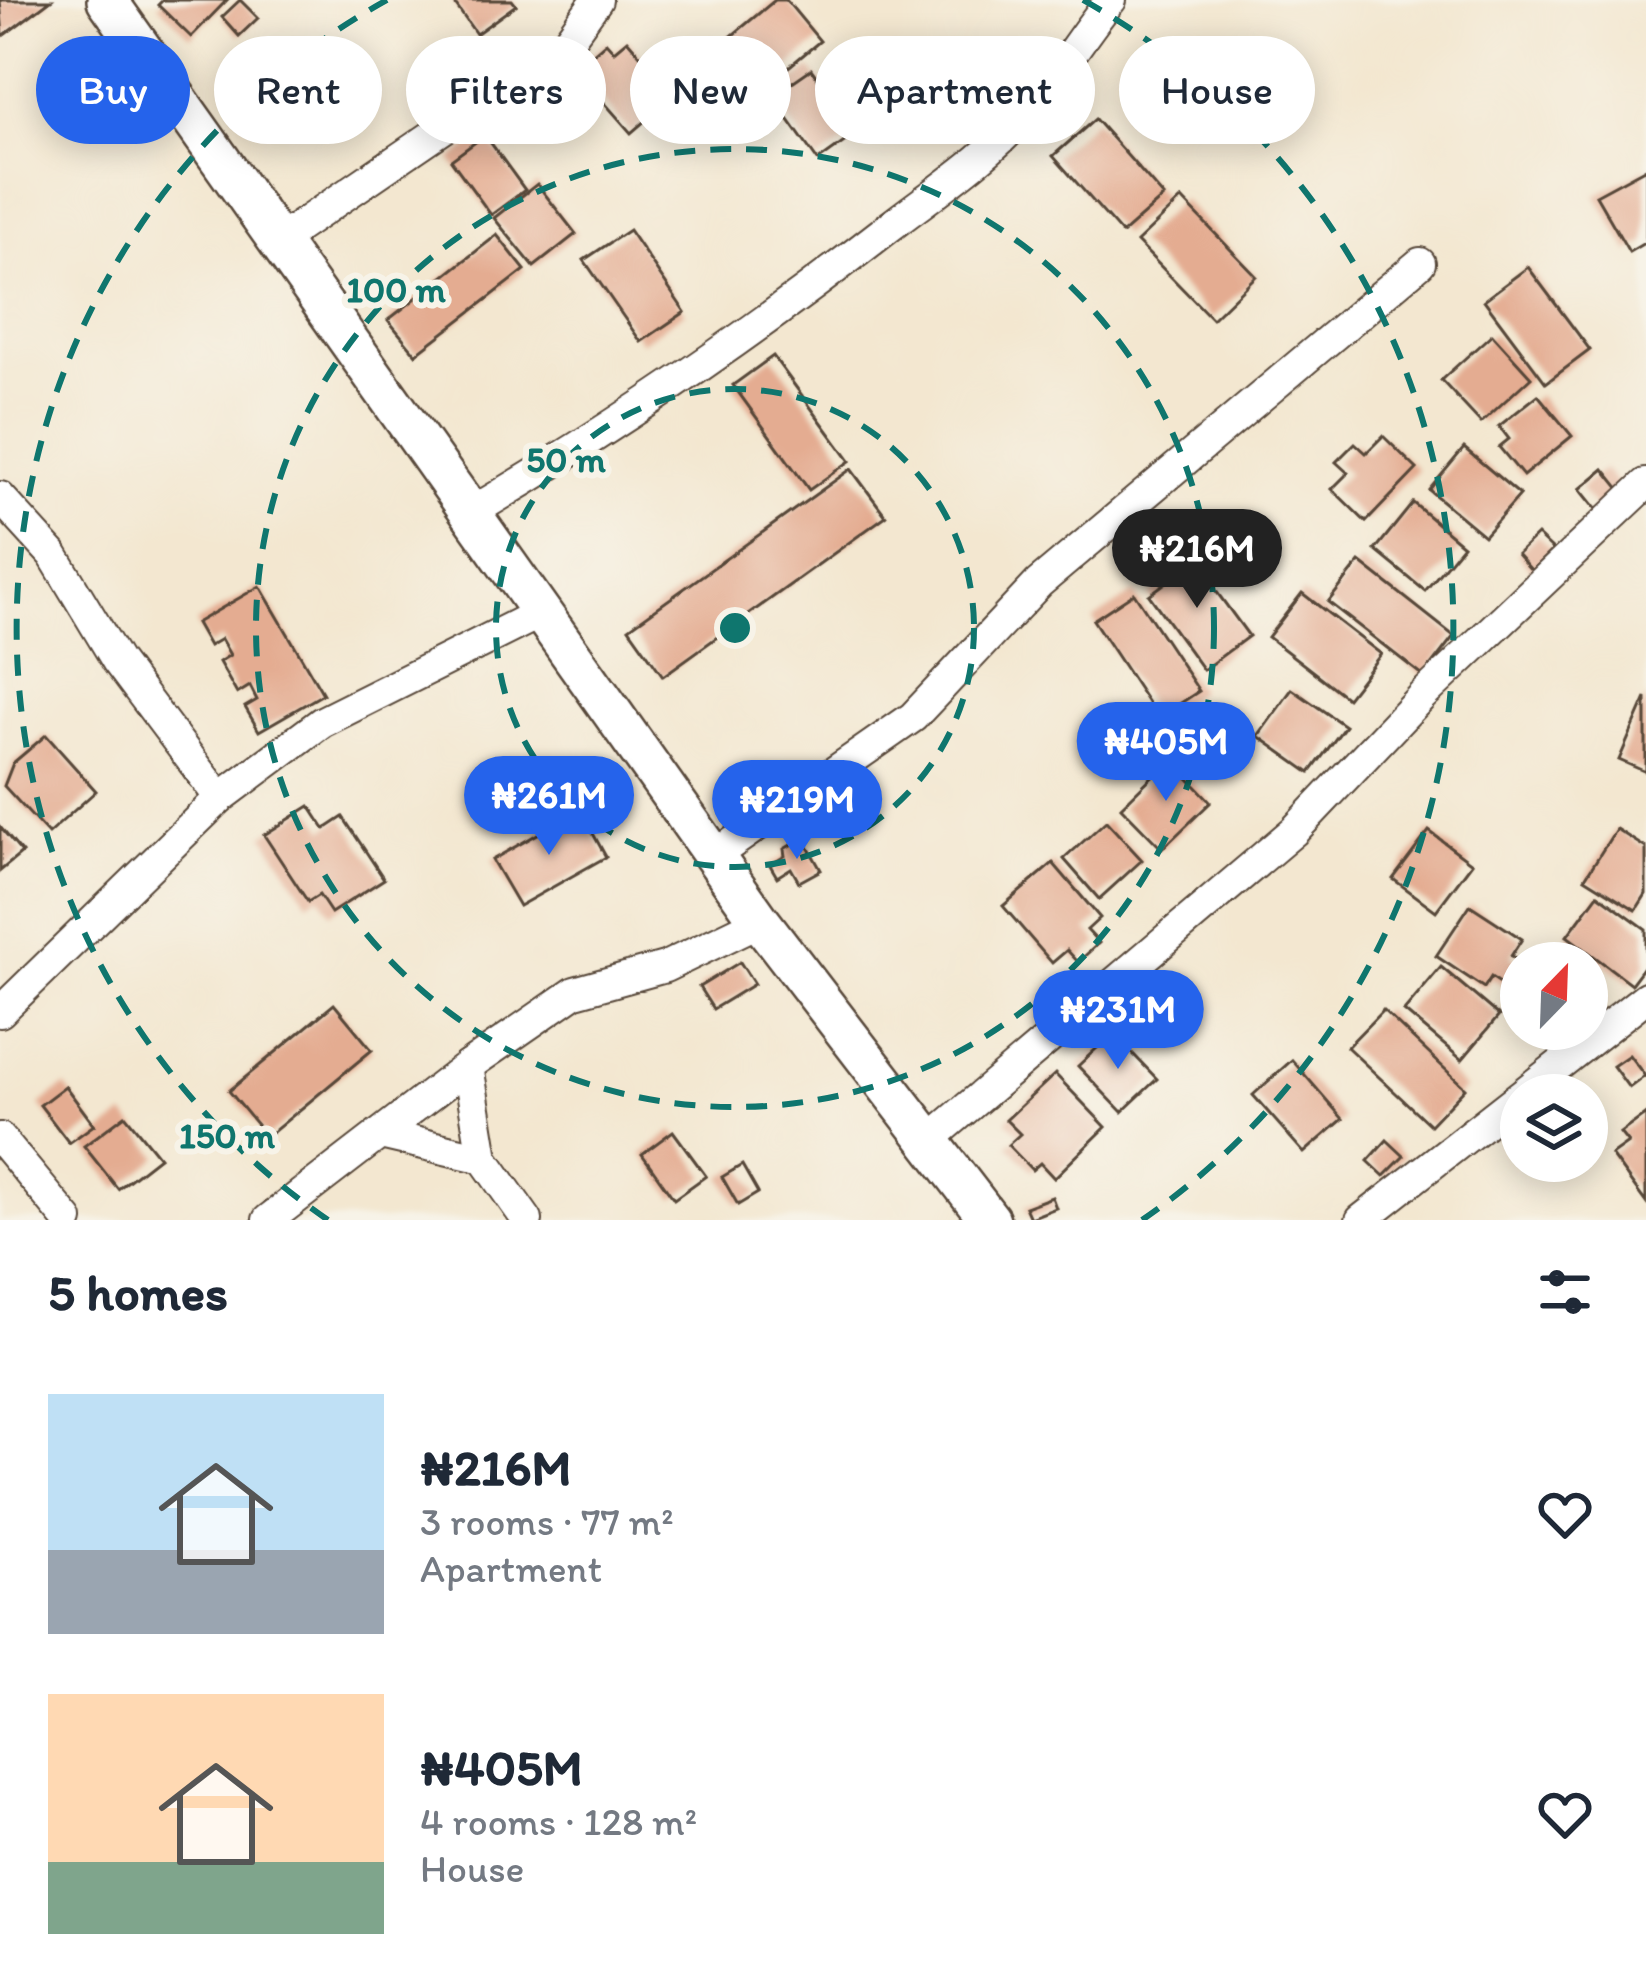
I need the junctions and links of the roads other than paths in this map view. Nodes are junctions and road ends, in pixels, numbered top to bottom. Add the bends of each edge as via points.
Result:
1 (107, 0) edge
2 (597, 0) edge
3 (1111, 0) edge
4 (278, 241) junction
5 (1420, 263) dead end
6 (1646, 484) edge
7 (0, 497) edge
8 (470, 512) junction
9 (542, 612) junction
10 (220, 798) junction
11 (715, 855) junction
12 (760, 921) junction
13 (1646, 998) edge
14 (0, 1012) edge
15 (468, 1066) junction
16 (380, 1134) junction
17 (0, 1138) edge
18 (929, 1140) junction
19 (483, 1158) junction
20 (68, 1220) edge
21 (268, 1220) edge
22 (527, 1220) edge
23 (990, 1220) edge
24 (1361, 1220) edge

1 - 4 street
2 - 4 street via 564,46
3 - 8 street via 1029,110 986,153 696,369
4 - 8 street
5 - 11 street via 1039,583 913,717
6 - 18 street via 1422,696 1294,831
7 - 10 street via 53,555 117,661
8 - 9 street
9 - 10 street via 322,722
9 - 11 street
10 - 14 street
11 - 12 street
12 - 15 street via 664,967 575,992
12 - 18 street
13 - 24 street
15 - 16 street
15 - 19 street
16 - 19 street
16 - 21 street
17 - 20 street
18 - 23 street
19 - 22 street

